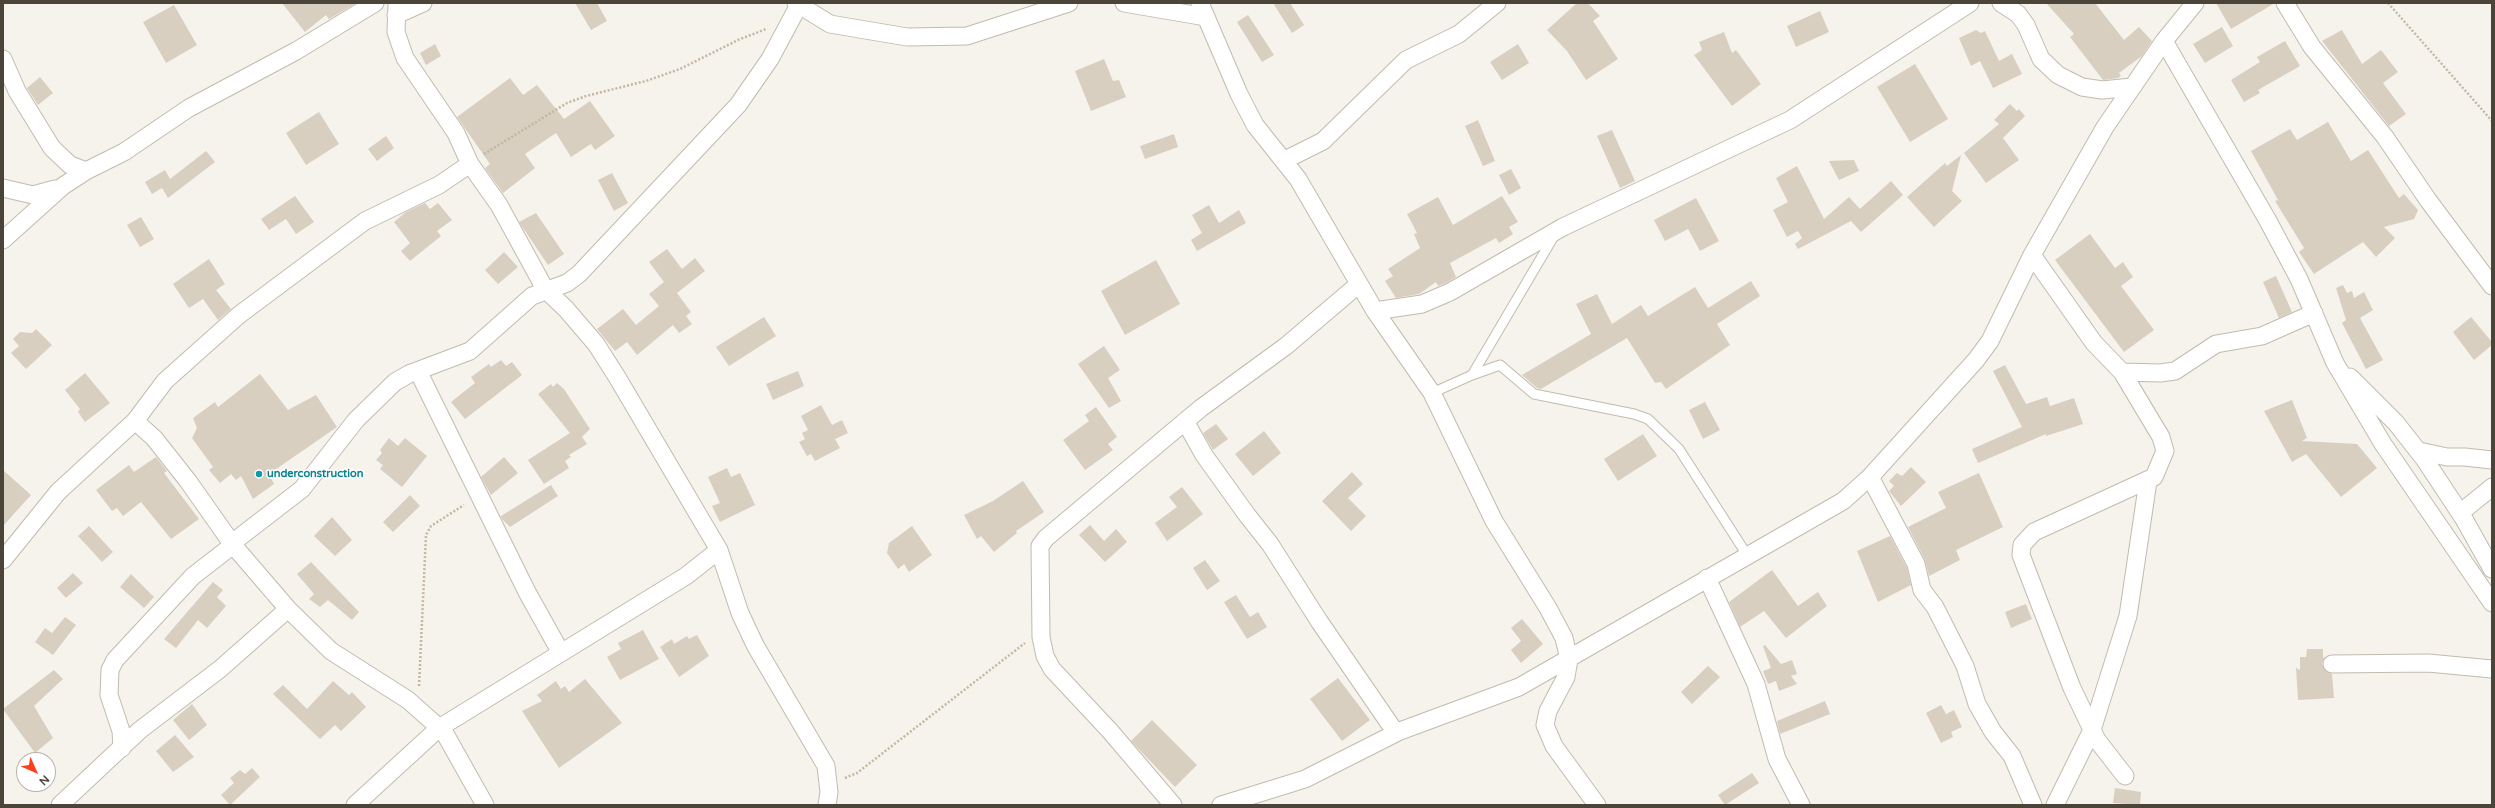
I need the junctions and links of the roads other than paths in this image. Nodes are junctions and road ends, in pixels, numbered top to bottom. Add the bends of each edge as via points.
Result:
1 (375, 3) edge
2 (423, 3) edge
3 (1069, 3) edge
4 (1124, 3) edge
5 (1497, 3) edge
6 (1970, 3) edge
7 (2000, 3) edge
8 (2195, 3) edge
9 (2285, 3) edge
10 (797, 7) edge
11 (397, 9) edge
12 (1203, 10) edge
13 (2164, 41) junction
14 (3, 59) edge
15 (2132, 87) junction
16 (1285, 160) junction
17 (470, 164) junction
18 (86, 171) junction
19 (63, 186) junction
20 (3, 188) edge
21 (1556, 231) junction
22 (3, 240) edge
23 (2032, 255) junction
24 (1359, 284) junction
25 (2492, 286) edge
26 (545, 289) junction
27 (1374, 311) junction
28 (2314, 313) junction
29 (2335, 363) junction
30 (418, 371) junction
31 (2122, 372) junction
32 (1472, 375) junction
33 (1432, 393) junction
34 (135, 421) junction
35 (1185, 421) junction
36 (2418, 451) junction
37 (2492, 460) edge
38 (1870, 477) junction
39 (2148, 481) junction
40 (2492, 487) edge
41 (2460, 513) junction
42 (232, 544) junction
43 (719, 550) junction
44 (1747, 555) junction
45 (3, 560) edge
46 (2492, 569) edge
47 (1706, 578) junction
48 (2492, 603) edge
49 (288, 609) junction
50 (562, 653) junction
51 (1569, 659) junction
52 (2332, 664) dead end
53 (2492, 669) edge
54 (439, 728) junction
55 (2092, 730) junction
56 (1396, 733) junction
57 (122, 748) junction
58 (2125, 776) dead end
59 (828, 800) edge
60 (60, 805) edge
61 (355, 805) edge
62 (485, 805) edge
63 (1173, 805) edge
64 (1222, 805) edge
65 (1597, 805) edge
66 (1801, 805) edge
67 (2033, 805) edge
68 (2055, 805) edge

1 - 18 street via 296,51 189,108 124,152
2 - 11 street
3 - 10 street via 967,36 907,37 830,24
4 - 12 street
5 - 16 street via 1459,34 1406,60 1323,141
6 - 21 street via 1790,120
7 - 15 street via 2022,20 2041,59 2058,75 2082,87 2102,90
8 - 13 street
9 - 25 street via 2312,47 2385,137
10 - 26 street via 770,59 738,105 579,274 566,283
11 - 17 street via 396,32 405,58 456,133
12 - 16 street via 1255,125
13 - 15 street
13 - 28 street via 2267,219
14 - 18 street via 17,91 52,148 70,165
15 - 23 street via 2105,127
16 - 24 street
17 - 26 street via 499,205
17 - 34 street via 440,185 408,202 382,210 308,261 239,315 165,381
18 - 19 street
19 - 20 street via 33,195
19 - 22 street
21 - 27 street via 1450,292 1422,304
21 - 32 lane
23 - 31 street via 2094,342
23 - 38 street via 1990,341 1976,360
24 - 27 street
24 - 35 street via 1286,346
26 - 30 street via 532,296 470,351
26 - 43 street via 596,344
27 - 33 street
28 - 29 street
28 - 31 street via 2262,336 2216,344 2175,371
29 - 36 street via 2375,401
29 - 48 street via 2383,444
30 - 42 street via 396,382 377,399 356,420 302,489
30 - 50 street via 527,592
31 - 39 street via 2161,437 2165,451 2159,469
32 - 33 lane
32 - 44 lane via 1494,366 1503,366 1534,394 1648,419 1679,449
33 - 51 street via 1494,521 1564,638
34 - 42 street via 159,444
34 - 45 street via 58,492
35 - 56 street via 1204,454 1270,544
35 - 63 street via 1046,538 1040,546 1041,631 1044,656 1052,669 1110,730
36 - 37 street via 2447,457 2465,456
36 - 41 street
38 - 44 street via 1843,501
38 - 67 street via 1916,564 1922,590 1935,607 1965,666 1977,704 1993,732 2012,756
39 - 55 street via 2128,616
39 - 55 street via 2034,532 2022,545 2021,555 2037,599 2072,688
40 - 41 street
41 - 46 street
42 - 49 street
42 - 57 street via 193,576 115,660 110,670 109,695 121,731
43 - 50 street via 686,576
43 - 59 street via 740,612 755,646 826,766
44 - 47 street
47 - 51 street
47 - 66 street via 1756,684 1777,759
49 - 54 street via 331,651 417,708
49 - 57 street via 220,669 140,730
50 - 54 street
51 - 56 street via 1519,687
51 - 65 street via 1566,677 1548,711 1545,725 1554,746
52 - 53 street via 2428,663
54 - 61 street
54 - 62 street via 450,741
55 - 58 street
55 - 68 street
56 - 64 street via 1305,779
57 - 60 street

